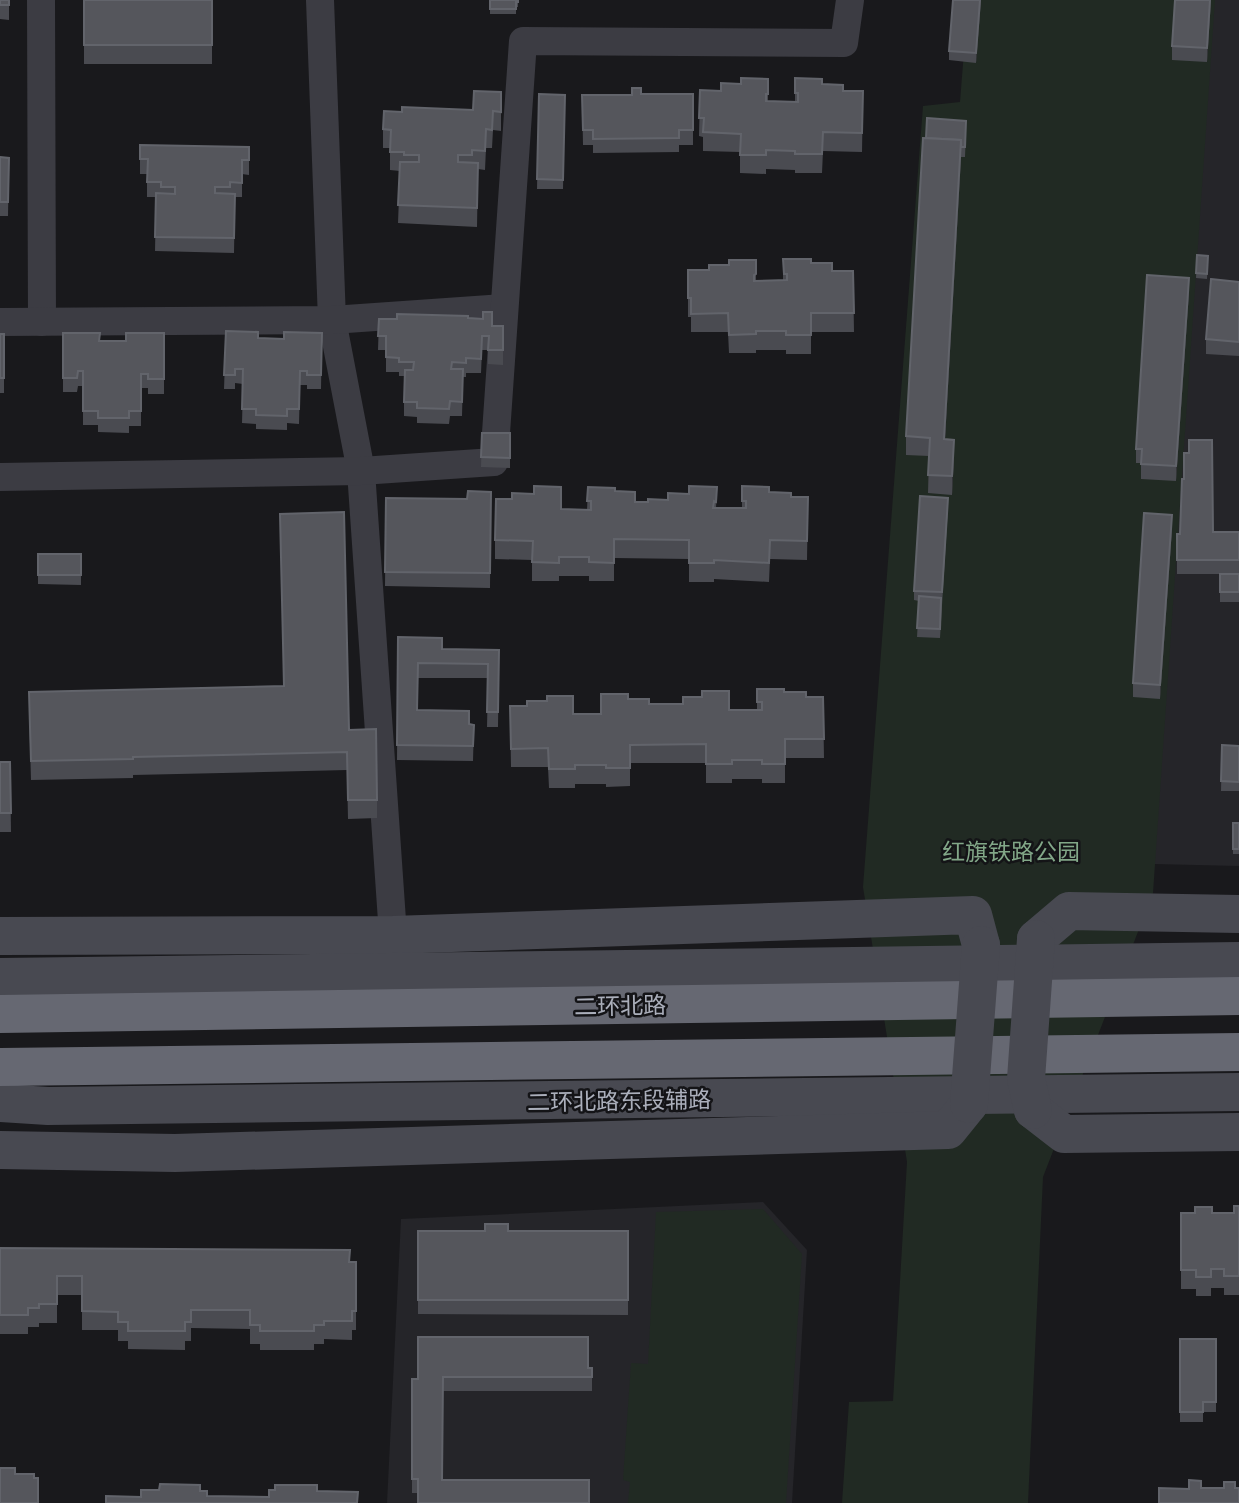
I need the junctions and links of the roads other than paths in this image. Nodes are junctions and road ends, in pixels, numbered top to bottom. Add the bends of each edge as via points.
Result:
1 (41, 0) edge
2 (320, 0) edge
3 (850, 0) edge
4 (504, 308) junction
5 (332, 320) junction
6 (0, 322) edge
7 (43, 322) junction
8 (361, 471) junction
9 (0, 477) edge
10 (1239, 914) edge
11 (393, 935) junction
12 (0, 936) edge
13 (1239, 961) edge
14 (0, 977) edge
15 (1239, 996) edge
16 (0, 999) edge
17 (66, 1013) junction
18 (0, 1014) edge
19 (1239, 1052) edge
20 (0, 1067) edge
21 (1239, 1092) edge
22 (0, 1103) edge
23 (1239, 1132) edge
24 (0, 1150) edge

1 - 7 street
2 - 5 street
3 - 4 street via 844,43 523,41
4 - 5 street
4 - 8 street via 494,462
5 - 7 street
5 - 8 street
6 - 7 street
8 - 9 street
8 - 11 street
10 - 23 street, bridge via 1069,911 1036,939 1026,1079 1033,1110 1064,1134
11 - 12 street
11 - 24 street, bridge via 973,915 981,945 969,1104 948,1130 175,1153
13 - 14 street
15 - 17 highway, 二环北路
16 - 17 highway
17 - 18 highway, 二环北路
19 - 20 highway
21 - 22 street, 二环北路东段辅路 via 48,1107

